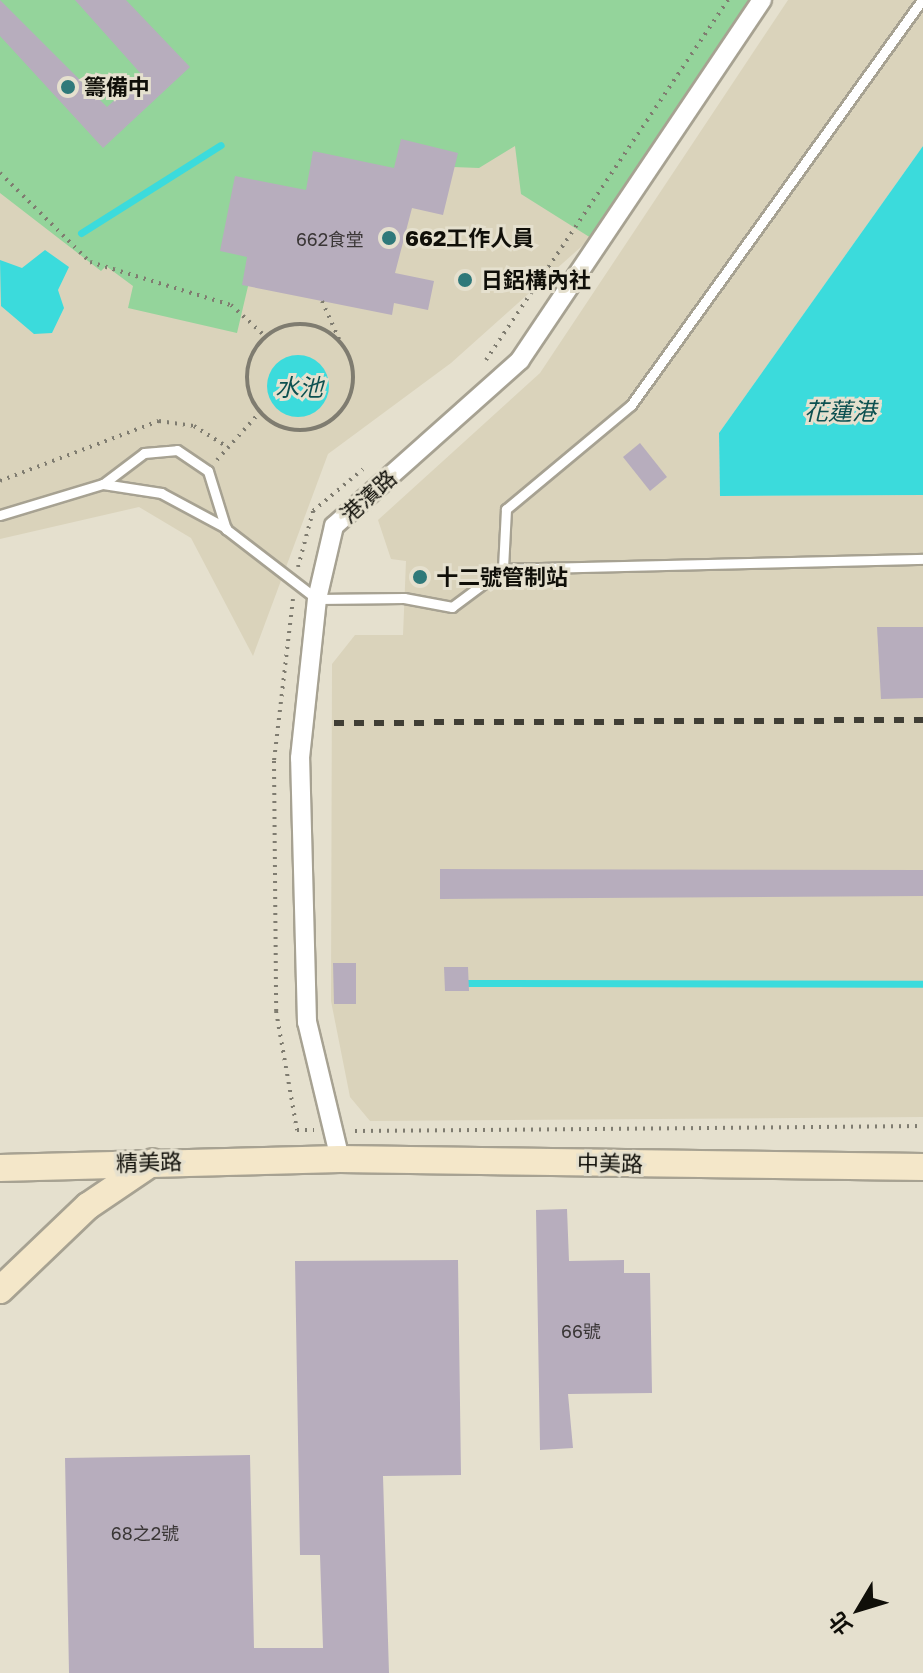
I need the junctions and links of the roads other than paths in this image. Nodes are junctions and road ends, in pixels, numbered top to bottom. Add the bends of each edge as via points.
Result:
1 (762, 0) edge
2 (922, 0) edge
3 (103, 484) junction
4 (0, 515) edge
5 (226, 529) junction
6 (923, 559) edge
7 (503, 569) junction
8 (317, 599) junction
9 (340, 1159) junction
10 (297, 1160) joint
11 (154, 1161) junction
12 (923, 1167) edge
13 (0, 1168) edge
14 (0, 1290) edge

1 - 8 street, 港濱路 via 520,360 334,526
2 - 7 lane via 631,405 506,509
3 - 4 lane
3 - 5 lane via 161,493
3 - 5 lane via 144,453 177,450 208,471
5 - 8 lane
6 - 7 lane
7 - 8 lane via 452,607 404,598
8 - 9 street, 港濱路 via 300,758 307,1022 338,1131
9 - 10 main road, 中美路
9 - 12 main road, 中美路
10 - 11 main road, 精美路
11 - 13 main road, 精美路
11 - 14 main road via 88,1206

